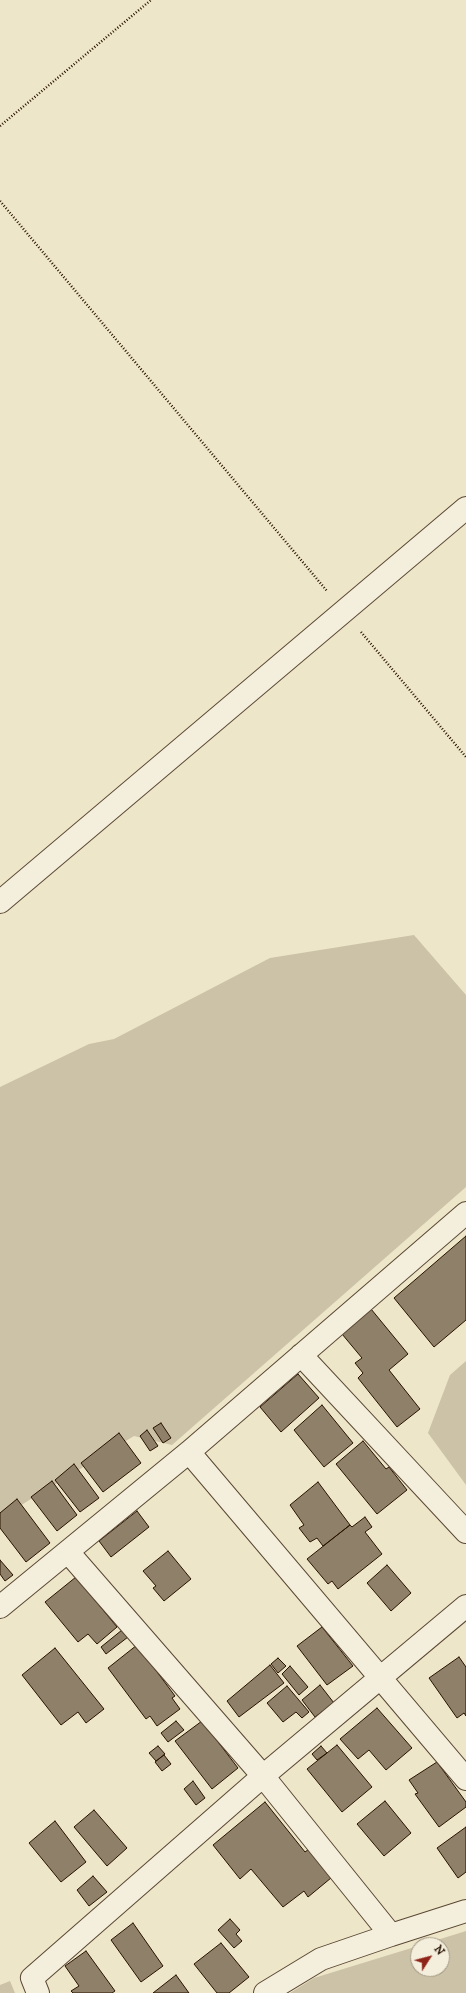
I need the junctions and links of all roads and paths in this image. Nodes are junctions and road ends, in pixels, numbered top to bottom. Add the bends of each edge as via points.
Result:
1 (151, 0) edge
2 (0, 126) edge
3 (0, 201) edge
4 (466, 508) edge
5 (344, 612) junction
6 (466, 757) edge
7 (0, 902) edge
8 (466, 1213) edge
9 (302, 1354) junction
10 (189, 1452) junction
11 (466, 1532) edge
12 (68, 1552) junction
13 (466, 1606) edge
14 (0, 1607) edge
15 (380, 1679) junction
16 (263, 1776) junction
17 (466, 1778) edge
18 (466, 1911) edge
19 (391, 1935) junction
20 (38, 1993) edge
21 (265, 1993) edge

1 - 2 path
3 - 5 path
4 - 5 street
5 - 6 path
5 - 7 street
8 - 9 street
9 - 10 street
9 - 11 street
10 - 12 street
10 - 15 street
12 - 14 street
12 - 16 street
13 - 15 street
15 - 16 street
15 - 17 street
16 - 19 street
16 - 20 street via 32,1978
18 - 19 street
19 - 21 street via 321,1959

